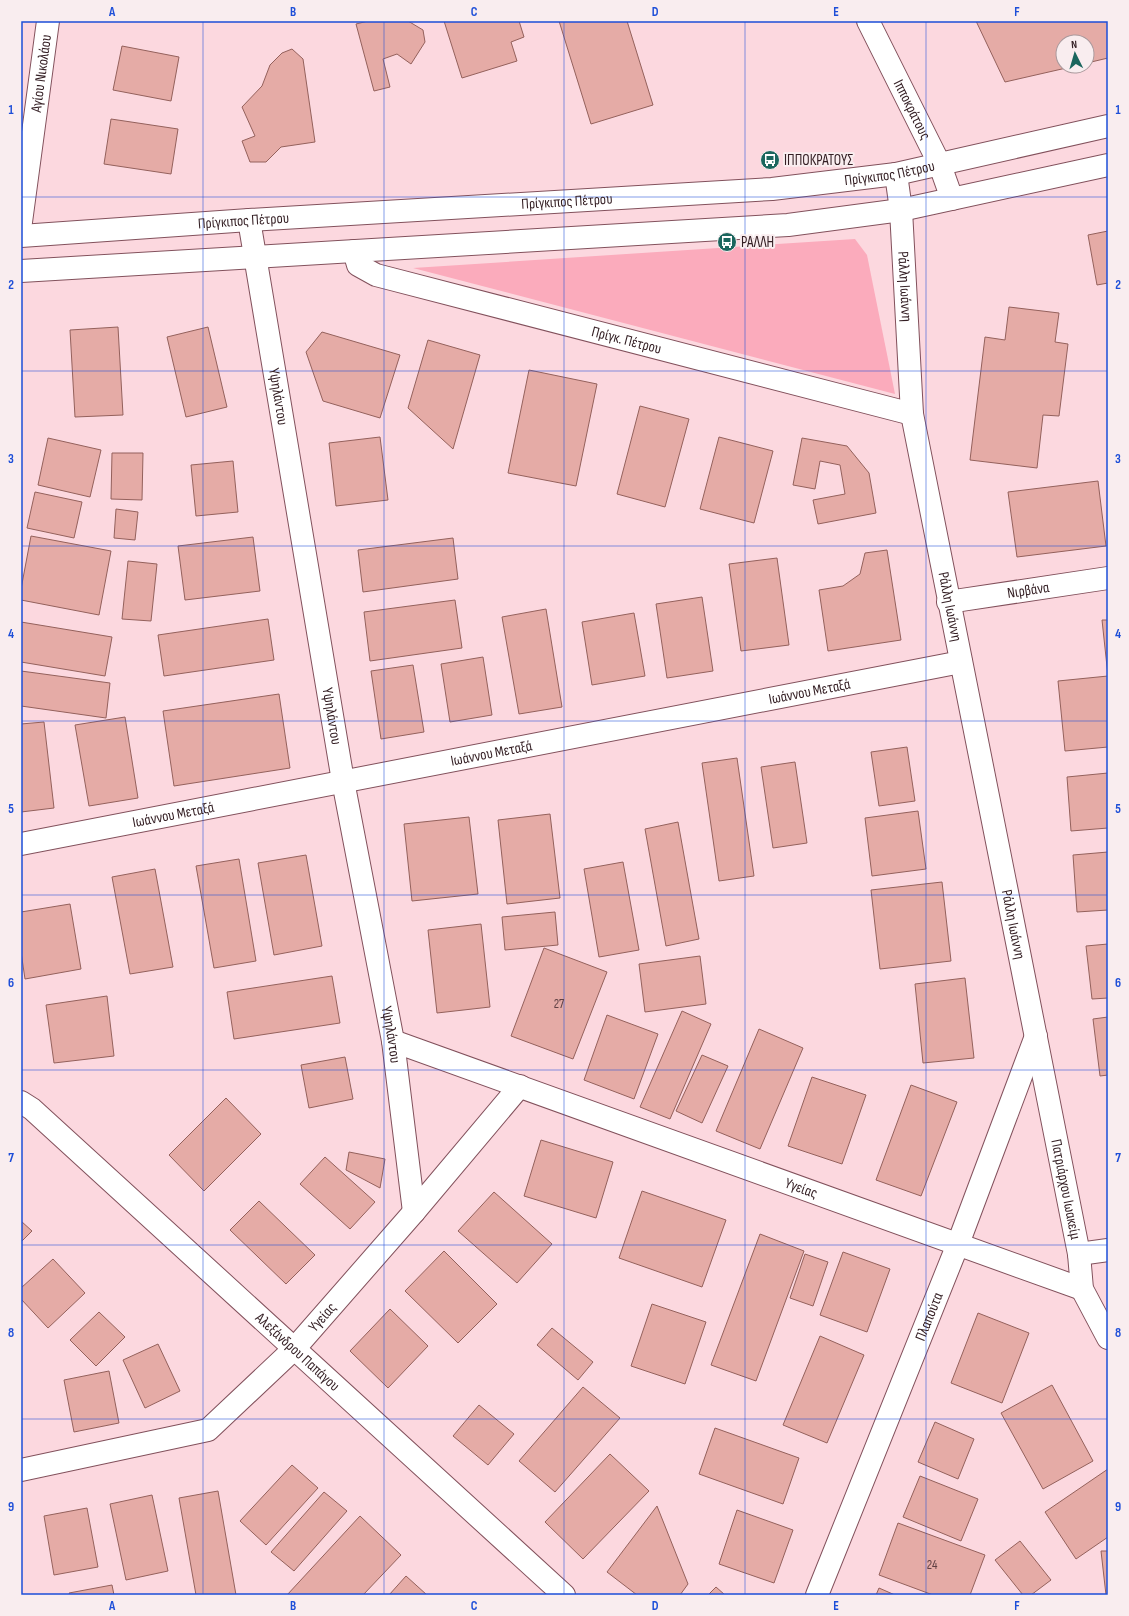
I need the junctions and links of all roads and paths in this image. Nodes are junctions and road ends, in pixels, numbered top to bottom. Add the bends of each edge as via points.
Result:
1 (48, 21) edge
2 (868, 21) edge
3 (1108, 126) edge
4 (940, 165) junction
5 (1108, 165) edge
6 (896, 174) junction
7 (952, 199) junction
8 (901, 210) junction
9 (249, 220) junction
10 (21, 222) edge
11 (21, 236) edge
12 (354, 251) junction
13 (255, 256) junction
14 (21, 271) edge
15 (912, 414) junction
16 (1108, 578) edge
17 (948, 602) junction
18 (961, 662) junction
19 (343, 781) junction
20 (21, 844) edge
21 (1036, 1036) junction
22 (393, 1041) junction
23 (520, 1086) junction
24 (21, 1089) edge
25 (27, 1105) edge
26 (414, 1212) junction
27 (958, 1244) junction
28 (1108, 1250) edge
29 (1079, 1254) junction
30 (1082, 1289) junction
31 (1108, 1338) edge
32 (294, 1348) junction
33 (21, 1470) edge
34 (564, 1595) edge
35 (817, 1595) edge

1 - 10 street, Αγίου Νικολάου
2 - 4 street, Ιπποκράτους
3 - 4 street, Πρίγκιπος Πέτρου
4 - 6 street, Πρίγκιπος Πέτρου
4 - 7 street, Ιπποκράτους
5 - 7 street
6 - 8 street, Ράλλη Ιωάννη
6 - 9 street, Πρίγκιπος Πέτρου via 772,189
7 - 8 street
8 - 12 street via 788,224
8 - 15 street, Ράλλη Ιωάννη
9 - 11 street, Πρίγκιπος Πέτρου
9 - 13 street, Υψηλάντου
12 - 13 street
12 - 15 street, Πρίγκ. Πέτρου via 358,265 376,275
13 - 14 street
13 - 19 street, Υψηλάντου
15 - 17 street, Ράλλη Ιωάννη
16 - 17 street, Νιρβάνα
17 - 18 street, Ράλλη Ιωάννη
18 - 19 street, Ιωάννου Μεταξά
18 - 21 street, Ράλλη Ιωάννη
19 - 20 street, Ιωάννου Μεταξά
19 - 22 street, Υψηλάντου
21 - 27 street, Πλαπούτα
21 - 29 street, Πατριάρχου Ιωακείμ
22 - 23 street, Υγείας
22 - 26 street, Υψηλάντου
23 - 26 street, Υγείας
23 - 27 street, Υγείας
24 - 25 street, Αλεξάνδρου Παπάγου
25 - 32 street, Αλεξάνδρου Παπάγου
26 - 32 street, Υγείας
27 - 30 street, Υγείας
27 - 35 street, Πλαπούτα
28 - 29 street
29 - 30 street, Πατριάρχου Ιωακείμ
30 - 31 street, Πατριάρχου Ιωακείμ
32 - 33 street, Υγείας via 208,1430
32 - 34 street, Αλεξάνδρου Παπάγου

